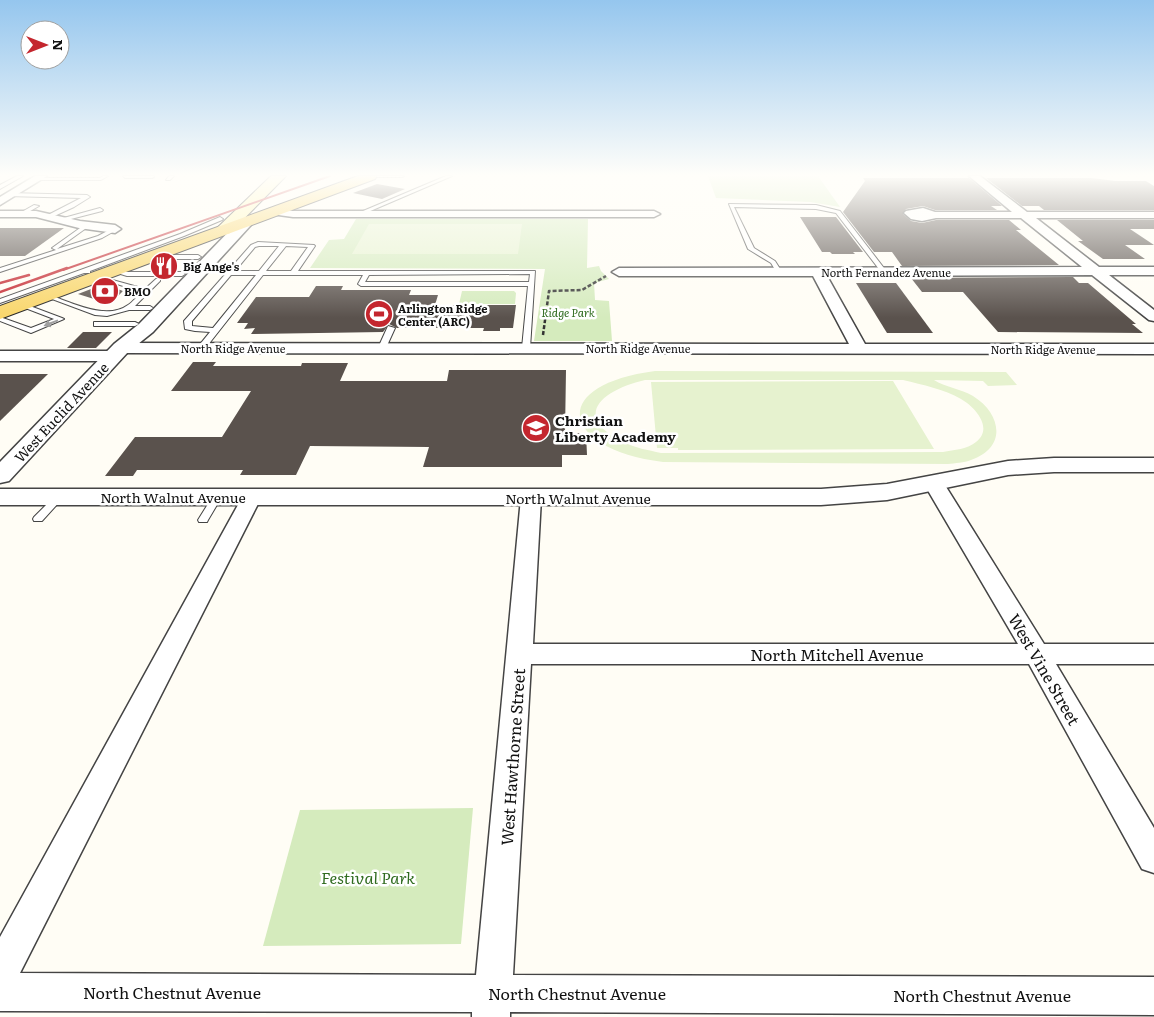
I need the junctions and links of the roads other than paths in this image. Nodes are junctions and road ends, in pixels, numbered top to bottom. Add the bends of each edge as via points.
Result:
1 (81, 223) edge
2 (234, 223) edge
3 (245, 223) edge
4 (739, 223) edge
5 (847, 223) edge
6 (1034, 223) edge
7 (87, 225) junction
8 (221, 225) junction
9 (114, 229) joint
10 (284, 244) junction
11 (53, 252) junction
12 (160, 254) junction
13 (198, 257) junction
14 (0, 270) edge
15 (1154, 271) edge
16 (619, 272) road end
17 (779, 272) junction
18 (818, 272) junction
19 (884, 272) junction
20 (1096, 272) junction
21 (230, 273) junction
22 (263, 273) junction
23 (293, 273) junction
24 (367, 273) junction
25 (182, 274) junction
26 (102, 275) junction
27 (158, 280) dead end
28 (531, 284) junction
29 (47, 296) junction
30 (148, 300) junction
31 (0, 301) edge
32 (22, 305) junction
33 (0, 313) edge
34 (132, 316) junction
35 (1154, 317) edge
36 (0, 319) edge
37 (97, 324) dead end
38 (391, 328) dead end
39 (215, 330) junction
40 (526, 345) junction
41 (201, 348) junction
42 (382, 348) junction
43 (860, 349) junction
44 (1154, 349) edge
45 (117, 352) junction
46 (0, 356) edge
47 (1154, 466) edge
48 (0, 476) edge
49 (933, 482) junction
50 (0, 497) edge
51 (59, 497) junction
52 (216, 498) junction
53 (251, 498) junction
54 (531, 498) junction
55 (38, 519) dead end
56 (203, 520) dead end
57 (520, 654) junction
58 (1036, 654) junction
59 (1154, 654) edge
60 (1154, 858) edge
61 (0, 974) edge
62 (0, 992) edge
63 (1154, 996) edge
64 (492, 1005) edge

1 - 7 street
2 - 8 main road
3 - 45 street, West Euclid Avenue via 146,328
4 - 17 lane via 751,249 773,262
5 - 19 lane
6 - 20 street
7 - 9 street
7 - 11 lane
8 - 12 main road
8 - 13 street, West Euclid Avenue
8 - 26 lane via 182,235
9 - 11 lane via 100,237
10 - 21 lane via 253,246
10 - 22 lane
10 - 23 lane via 312,246
11 - 14 lane
12 - 13 lane
12 - 26 main road
13 - 25 street, West Euclid Avenue
15 - 20 street, North Fernandez Avenue
16 - 17 street, North Fernandez Avenue
17 - 18 street, North Fernandez Avenue
18 - 19 street, North Fernandez Avenue
18 - 43 street
19 - 20 street, North Fernandez Avenue
20 - 35 street
21 - 22 lane
21 - 39 lane via 188,322 188,326 195,329
22 - 23 lane
22 - 39 lane
23 - 24 lane
24 - 28 lane via 533,272
24 - 28 lane via 361,284
25 - 26 lane
25 - 30 street, West Euclid Avenue
26 - 29 main road
26 - 30 lane via 135,288
26 - 31 lane
27 - 30 lane
28 - 40 lane
29 - 32 main road
29 - 34 lane via 94,313
30 - 34 street, West Euclid Avenue
32 - 33 main road
32 -> 36 lane via 60,319 31,331
34 - 37 lane
34 - 45 street, West Euclid Avenue
38 - 42 lane
39 - 41 lane
40 - 42 street, North Ridge Avenue
40 - 43 street, North Ridge Avenue
41 - 42 street, North Ridge Avenue
41 - 45 street, North Ridge Avenue
43 - 44 street, North Ridge Avenue
45 - 46 street, North Ridge Avenue
45 - 48 street, West Euclid Avenue
47 - 49 street, North Walnut Avenue via 1008,468
49 - 54 street, North Walnut Avenue via 887,492 821,497
49 - 58 street, West Vine Street
50 - 51 street, North Walnut Avenue
51 - 52 street, North Walnut Avenue
51 - 55 lane
52 - 53 street, North Walnut Avenue
52 - 56 lane
53 - 54 street, North Walnut Avenue
53 - 61 street
54 - 57 street, West Hawthorne Street
57 - 58 street, North Mitchell Avenue
57 - 64 street, West Hawthorne Street
58 - 59 street, North Mitchell Avenue
58 - 60 street, West Vine Street
62 - 64 street, North Chestnut Avenue
63 - 64 street, North Chestnut Avenue

